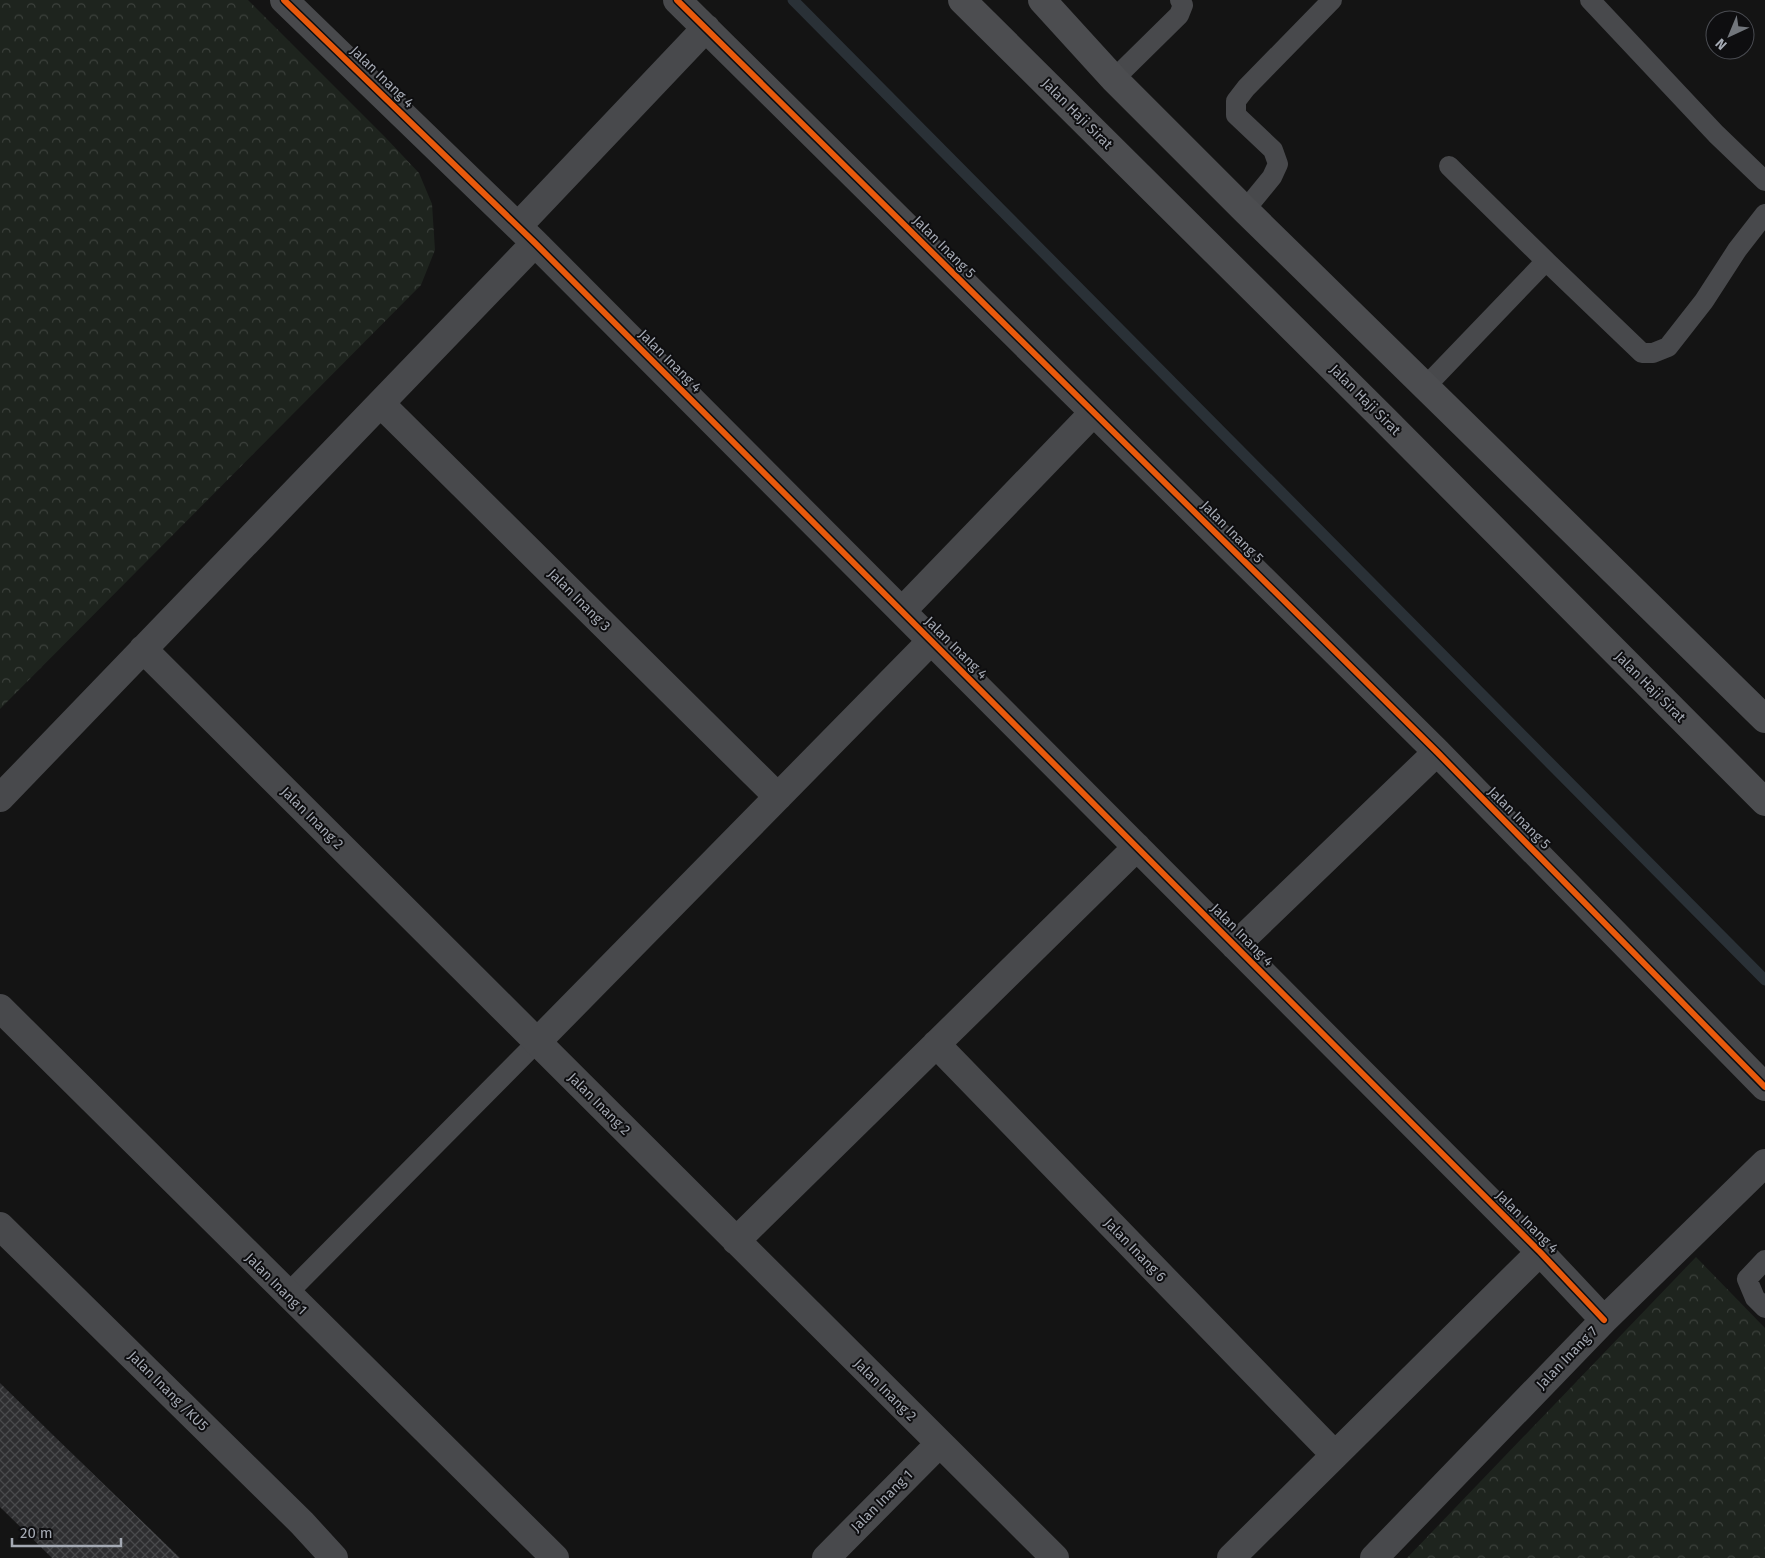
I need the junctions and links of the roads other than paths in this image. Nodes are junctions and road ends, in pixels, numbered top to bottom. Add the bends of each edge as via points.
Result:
1 (284, 0) edge
2 (677, 0) edge
3 (962, 0) edge
4 (1042, 0) edge
5 (1180, 0) edge
6 (1332, 0) edge
7 (1590, 0) edge
8 (706, 28) junction
9 (1114, 79) junction
10 (1449, 166) dead end
11 (1765, 181) edge
12 (1245, 210) junction
13 (1765, 214) edge
14 (527, 235) junction
15 (1546, 261) junction
16 (1426, 386) junction
17 (380, 404) junction
18 (1093, 413) junction
19 (902, 611) junction
20 (931, 641) junction
21 (143, 650) junction
22 (1761, 707) edge
23 (1436, 752) junction
24 (778, 797) junction
25 (0, 798) edge
26 (1765, 802) edge
27 (1136, 847) junction
28 (1235, 946) junction
29 (0, 1008) edge
30 (537, 1042) junction
31 (936, 1044) junction
32 (1765, 1086) edge
33 (1765, 1163) edge
34 (0, 1226) edge
35 (736, 1242) junction
36 (1540, 1252) junction
37 (1765, 1260) edge
38 (287, 1294) junction
39 (1765, 1308) edge
40 (1604, 1320) junction
41 (939, 1444) junction
42 (1335, 1455) junction
43 (333, 1558) edge
44 (554, 1558) edge
45 (826, 1558) edge
46 (1055, 1558) edge
47 (1231, 1558) edge
48 (1374, 1558) edge

1 - 14 street, Jalan Inang 4
2 - 8 street, Jalan Inang 5
3 - 26 main road, Jalan Haji Sirat
4 - 9 main road
5 - 9 lane via 1183,5 1179,15
6 - 12 lane via 1236,100 1236,115 1274,150 1278,164 1272,177
7 - 11 lane via 1716,134
8 - 14 street
8 - 18 street, Jalan Inang 5
9 - 12 main road
10 - 15 lane
12 - 16 main road
13 - 15 lane via 1668,347 1653,353 1642,353
14 - 17 street
14 - 19 street, Jalan Inang 4
15 - 16 lane
16 - 22 main road
17 - 21 street
17 - 24 street, Jalan Inang 3
18 - 19 street
18 - 23 street, Jalan Inang 5
19 - 20 street, Jalan Inang 4
20 - 24 street
20 - 27 street, Jalan Inang 4
21 - 25 street
21 - 30 street, Jalan Inang 2
23 - 28 street
23 - 32 street, Jalan Inang 5
24 - 30 street
27 - 28 street, Jalan Inang 4
27 - 31 street
28 - 36 street, Jalan Inang 4
29 - 38 street, Jalan Inang 1
30 - 35 street, Jalan Inang 2
30 - 38 lane
31 - 35 street
31 - 42 street, Jalan Inang 6
33 - 40 street, Jalan Inang 7
34 - 43 street, Jalan Inang /KU5 via 302,1523
35 - 41 street, Jalan Inang 2
36 - 40 street, Jalan Inang 4
36 - 42 street
37 - 39 lane via 1747,1279 1755,1298
38 - 44 street, Jalan Inang 1
40 - 48 street, Jalan Inang 7
41 - 45 street, Jalan Inang 1
41 - 46 street, Jalan Inang 2
42 - 47 street

